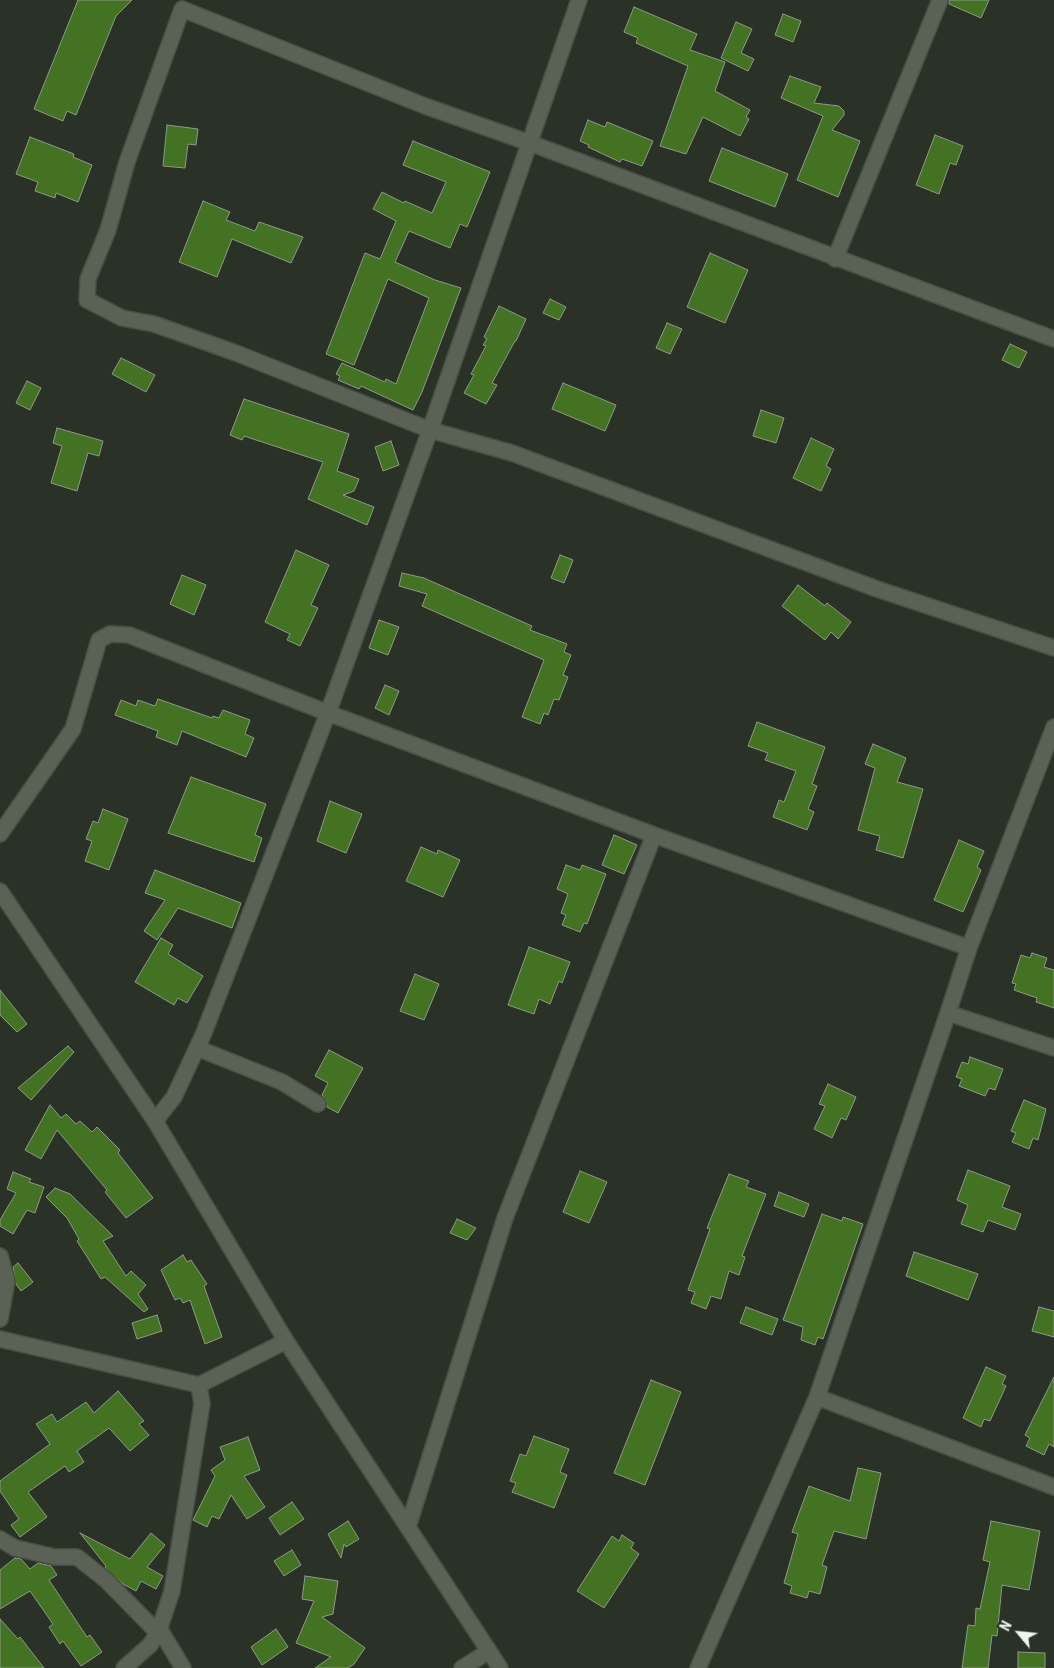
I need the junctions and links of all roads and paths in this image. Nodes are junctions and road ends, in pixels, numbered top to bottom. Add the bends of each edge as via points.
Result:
1 (579, 0) edge
2 (940, 0) edge
3 (530, 143) junction
4 (835, 259) junction
5 (1054, 339) edge
6 (430, 430) junction
7 (1054, 648) edge
8 (328, 713) junction
9 (1053, 733) edge
10 (0, 834) edge
11 (654, 835) junction
12 (0, 891) edge
13 (969, 948) junction
14 (948, 1013) junction
15 (197, 1048) junction
16 (1054, 1048) edge
17 (318, 1104) dead end
18 (155, 1121) junction
19 (0, 1256) edge
20 (0, 1319) edge
21 (0, 1339) edge
22 (286, 1340) junction
23 (199, 1385) junction
24 (817, 1397) junction
25 (1054, 1488) edge
26 (408, 1527) junction
27 (0, 1539) edge
28 (158, 1630) junction
29 (489, 1650) junction
30 (124, 1668) edge
31 (183, 1668) edge
32 (462, 1668) edge
33 (500, 1668) edge
34 (698, 1668) edge

1 - 3 street
2 - 4 street
3 - 4 street
3 - 6 street
3 - 6 street via 425,106 182,10 157,75 108,230 88,279 87,300 122,318 154,324 236,353
4 - 5 street
6 - 7 street via 512,453 877,590
6 - 8 street
8 - 10 street via 130,635 110,634 99,640 73,729
8 - 11 street
8 - 15 street
9 - 13 street
11 - 13 street
11 - 26 street via 505,1218
12 - 18 street
13 - 14 street
14 - 16 street
14 - 24 street
15 - 17 street via 282,1082
15 - 18 street via 174,1097
18 - 22 street
19 - 20 street via 7,1281
21 - 23 street
22 - 23 street
22 - 26 street
23 - 28 street via 202,1404 172,1591
24 - 25 street
24 - 34 street
26 - 29 street
27 - 28 street via 15,1548 56,1558 77,1557
28 - 30 street via 150,1644
28 - 31 street
29 - 32 street
29 - 33 street

